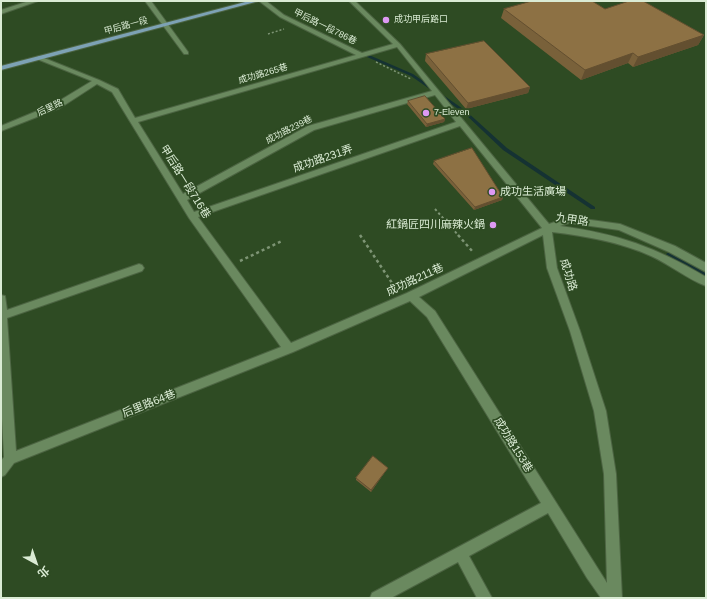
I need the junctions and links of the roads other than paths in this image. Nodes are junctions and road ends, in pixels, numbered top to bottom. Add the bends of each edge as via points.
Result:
1 (35, 1) edge
2 (148, 1) edge
3 (256, 1) edge
4 (262, 1) edge
5 (352, 1) edge
6 (1, 12) edge
7 (166, 25) junction
8 (398, 44) junction
9 (186, 53) dead end
10 (361, 55) junction
11 (39, 58) junction
12 (1, 68) edge
13 (97, 81) junction
14 (436, 92) junction
15 (134, 121) junction
16 (461, 123) junction
17 (1, 129) edge
18 (182, 199) junction
19 (192, 216) junction
20 (547, 228) junction
21 (139, 268) dead end
22 (706, 268) edge
23 (706, 282) edge
24 (407, 298) junction
25 (1, 299) edge
26 (1, 316) edge
27 (289, 348) junction
28 (10, 459) junction
29 (1, 471) edge
30 (550, 505) junction
31 (460, 553) junction
32 (377, 598) edge
33 (485, 598) edge
34 (610, 598) edge
35 (615, 598) edge

1 - 6 street
2 - 7 street
3 - 7 main road, 甲后路一段
4 - 10 street, 甲后路一段786巷 via 282,16
5 - 8 street
7 - 9 street
7 - 11 main road, 甲后路一段
8 - 10 street, 成功路265巷
8 - 14 street
10 - 15 street, 成功路265巷
11 - 12 main road, 甲后路一段
11 - 13 street, 甲后路一段716巷
13 - 15 street, 甲后路一段716巷 via 116,91
13 - 17 street, 后里路 via 57,106
14 - 16 street
14 - 18 street, 成功路239巷 via 311,128
15 - 18 street, 甲后路一段716巷
16 - 19 street, 成功路231弄
16 - 20 street
18 - 19 street, 甲后路一段716巷
19 - 27 street, 甲后路一段716巷
20 - 22 street, 九甲路 via 569,220 620,227 672,249
20 - 23 street, 九甲路 via 621,242 669,260
20 - 24 street, 成功路211巷
20 - 35 street, 成功路 via 552,268 600,411 610,474
21 - 26 street
24 - 27 street, 成功路211巷
24 - 30 street, 成功路153巷 via 431,314
25 - 26 street
26 - 28 street
27 - 28 street, 后里路64巷
28 - 29 street
30 - 31 street
30 - 34 street, 成功路153巷
31 - 32 street
31 - 33 street

